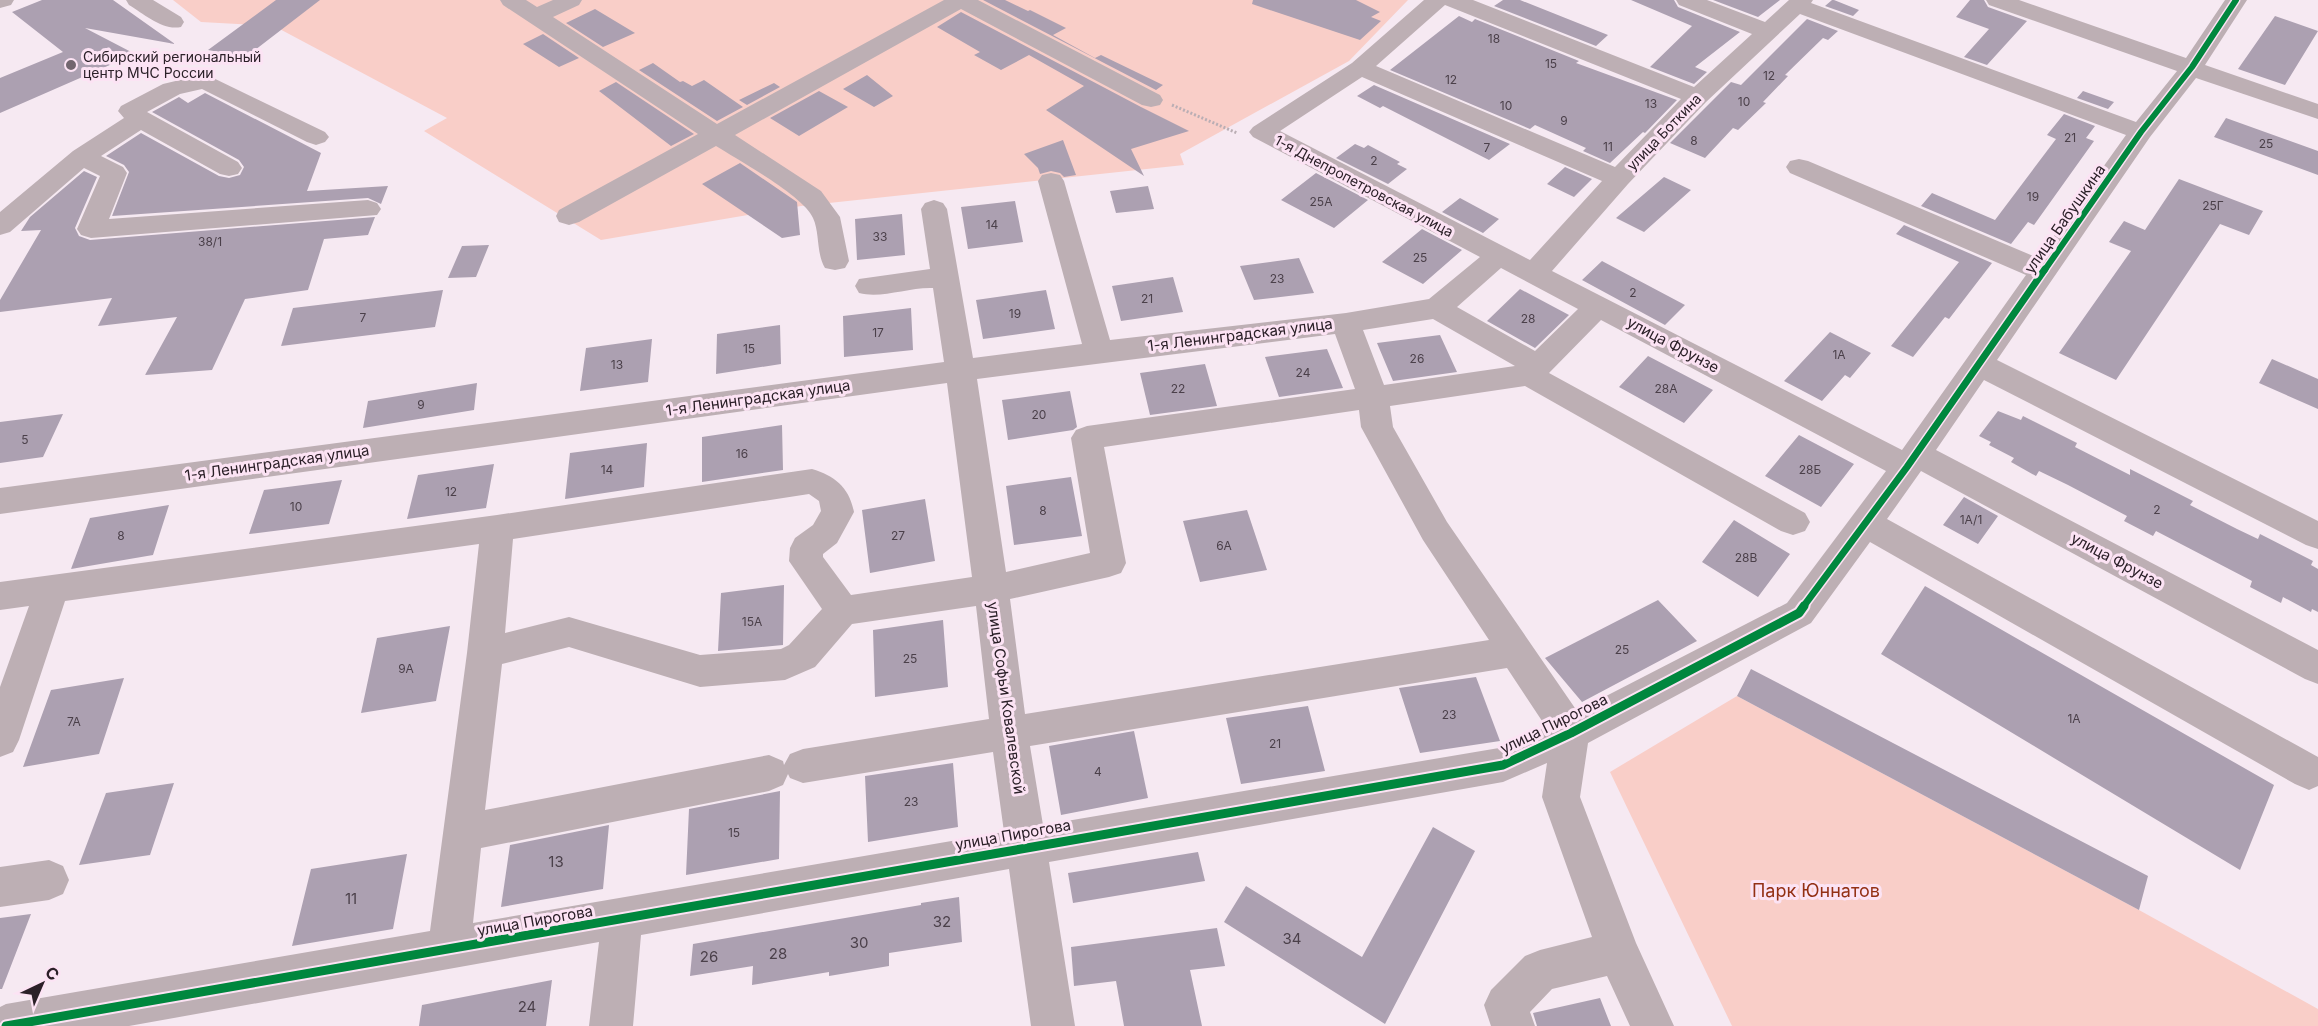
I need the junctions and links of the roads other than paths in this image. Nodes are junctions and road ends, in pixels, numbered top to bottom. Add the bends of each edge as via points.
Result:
1 (137, 0) edge
2 (512, 0) edge
3 (571, 0) edge
4 (961, 0) edge
5 (1453, 0) edge
6 (1687, 0) edge
7 (1997, 0) edge
8 (2236, 0) edge
9 (1800, 3) edge
10 (1424, 4) edge
11 (536, 16) junction
12 (173, 22) dead end
13 (1769, 32) junction
14 (2192, 67) junction
15 (1360, 68) junction
16 (1697, 98) junction
17 (1151, 100) road end
18 (2318, 112) edge
19 (140, 119) junction
20 (2141, 132) junction
21 (718, 134) junction
22 (316, 137) dead end
23 (82, 157) junction
24 (1799, 166) dead end
25 (229, 168) dead end
26 (1619, 178) junction
27 (1051, 181) dead end
28 (368, 209) dead end
29 (934, 209) dead end
30 (569, 216) dead end
31 (0, 226) edge
32 (1498, 256) junction
33 (835, 261) dead end
34 (1534, 273) junction
35 (2044, 273) junction
36 (946, 279) junction
37 (869, 286) dead end
38 (1598, 306) junction
39 (1437, 308) junction
40 (1346, 323) junction
41 (1099, 352) junction
42 (1979, 364) junction
43 (959, 370) junction
44 (1533, 370) junction
45 (1372, 398) junction
46 (1911, 461) junction
47 (0, 501) edge
48 (1793, 522) dead end
49 (1865, 523) junction
50 (497, 528) junction
51 (2318, 536) edge
52 (52, 589) junction
53 (991, 589) junction
54 (0, 596) edge
55 (842, 611) junction
56 (1518, 651) junction
57 (485, 653) junction
58 (2318, 668) edge
59 (1009, 732) junction
60 (1571, 733) junction
61 (0, 740) edge
62 (2309, 772) dead end
63 (463, 833) junction
64 (1027, 846) junction
65 (49, 880) dead end
66 (0, 887) edge
67 (622, 920) junction
68 (449, 949) junction
69 (1618, 952) junction
70 (6, 1026) edge
71 (611, 1026) edge
72 (1053, 1026) edge
73 (1513, 1026) edge
74 (1652, 1026) edge

1 - 12 street
2 - 11 street
3 - 11 street
4 - 17 street
4 - 21 street
5 - 16 street
6 - 13 street
7 - 14 street
8 - 14 street, улица Бабушкина
9 - 13 street, улица Боткина
9 - 20 street
10 - 15 street, 1-я Днепропетровская улица
11 - 21 street
13 - 16 street, улица Боткина
14 - 18 street
14 - 20 street, улица Бабушкина
15 - 26 street
15 - 32 street, 1-я Днепропетровская улица via 1262,132
16 - 26 street, улица Боткина
19 - 22 street via 130,111 172,89 205,81
19 - 23 street
19 - 25 street
20 - 35 street, улица Бабушкина
21 - 30 street
21 - 33 street via 812,197 827,217
23 - 28 street via 114,173 91,228
23 - 31 street
24 - 35 street
26 - 34 street, улица Боткина
27 - 41 street
29 - 36 street, улица Софьи Ковалевской
32 - 34 street, 1-я Днепропетровская улица
32 - 39 street
34 - 38 street, улица Фрунзе
35 - 42 street, улица Бабушкина
36 - 37 street via 921,278
36 - 43 street, улица Софьи Ковалевской
38 - 44 street
38 - 46 street, улица Фрунзе
39 - 40 street, 1-я Ленинградская улица
39 - 44 street
40 - 41 street, 1-я Ленинградская улица
40 - 45 street
41 - 43 street, 1-я Ленинградская улица
42 - 46 street, улица Бабушкина
42 - 51 street
43 - 47 street, 1-я Ленинградская улица
43 - 53 street, улица Софьи Ковалевской
44 - 45 street
44 - 48 street
45 - 53 street via 1087,438 1109,563
45 - 56 street via 1377,427 1435,531
46 - 49 street, улица Пирогова
46 - 58 street, улица Фрунзе
49 - 60 street, улица Пирогова via 1798,613
49 - 62 street
50 - 52 street
50 - 55 street via 812,481 830,489 838,512 825,534 807,548 806,561
50 - 57 street
52 - 54 street
52 - 61 street
53 - 55 street
53 - 59 street, улица Софьи Ковалевской
55 - 57 street via 802,656 785,664 700,670 568,632
56 - 59 street
56 - 60 street
57 - 63 street
59 - 63 street via 786,769
59 - 64 street, улица Софьи Ковалевской
60 - 64 street, улица Пирогова via 1503,765
60 - 69 street via 1561,797
63 - 68 street
64 - 67 street, улица Пирогова
64 - 72 street, улица Софьи Ковалевской
65 - 66 street
67 - 68 street, улица Пирогова
67 - 71 street
68 - 70 street, улица Пирогова
69 - 73 street via 1540,971 1506,1005
69 - 74 street

